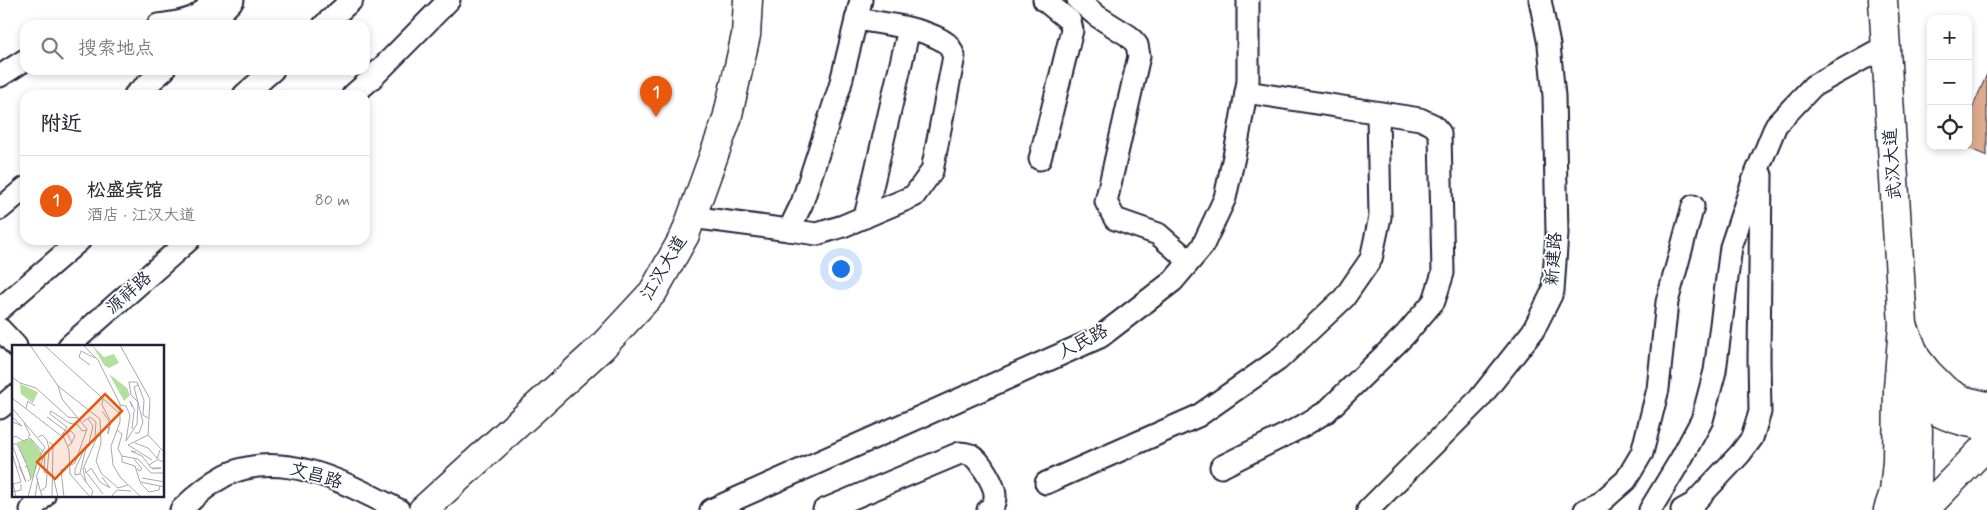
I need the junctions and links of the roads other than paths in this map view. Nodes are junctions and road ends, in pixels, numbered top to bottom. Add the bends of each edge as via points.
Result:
1 (210, 0) edge
2 (232, 0) edge
3 (352, 0) edge
4 (449, 0) edge
5 (748, 0) edge
6 (1044, 0) edge
7 (1078, 0) edge
8 (1248, 0) edge
9 (1540, 0) edge
10 (1883, 0) edge
11 (858, 10) edge
12 (186, 20) edge
13 (214, 20) edge
14 (330, 20) edge
15 (909, 29) junction
16 (1886, 46) junction
17 (20, 63) edge
18 (158, 75) edge
19 (267, 75) edge
20 (0, 76) edge
21 (141, 90) edge
22 (250, 90) edge
23 (359, 90) edge
24 (1246, 92) junction
25 (1378, 114) junction
26 (1040, 158) dead end
27 (1762, 160) junction
28 (20, 192) edge
29 (1693, 206) dead end
30 (0, 209) edge
31 (691, 217) junction
32 (865, 217) junction
33 (789, 230) junction
34 (74, 245) edge
35 (183, 245) edge
36 (1189, 262) junction
37 (0, 309) edge
38 (1903, 326) junction
39 (0, 329) edge
40 (15, 345) edge
41 (70, 345) edge
42 (12, 398) edge
43 (1987, 406) edge
44 (0, 408) edge
45 (1987, 426) edge
46 (1987, 445) edge
47 (1221, 467) dead end
48 (1046, 483) dead end
49 (42, 498) edge
50 (31, 510) edge
51 (180, 510) edge
52 (399, 510) edge
53 (423, 510) edge
54 (711, 510) edge
55 (824, 510) edge
56 (988, 510) edge
57 (1368, 510) edge
58 (1586, 510) edge
59 (1650, 510) edge
60 (1682, 510) edge
61 (1888, 510) edge
62 (1913, 510) edge
63 (1924, 510) edge

1 - 12 street via 207,7
2 - 13 street
3 - 14 street
4 - 23 street
5 - 31 main road, 江汉大道 via 746,35 727,119
6 - 26 street via 1070,21 1072,30
7 - 36 street via 1130,36 1137,45 1139,56 1106,202 1115,219 1158,234
8 - 24 street, 人民路
9 - 57 street, 新建路 via 1554,96 1557,233 1553,291 1533,331 1479,399
10 - 16 main road, 武汉大道
11 - 15 street
11 - 33 street via 840,86 802,203
15 - 32 street
15 - 32 street via 948,43 954,56 932,170 914,196
16 - 27 street via 1813,86 1776,125
16 - 38 main road, 武汉大道
17 - 20 street
18 - 21 street
19 - 22 street
24 - 25 street
24 - 36 street, 人民路 via 1225,198 1202,247
25 - 47 street via 1420,119 1433,125 1440,133 1443,273 1434,301 1406,335 1326,412
25 - 48 street via 1380,217 1371,260 1344,298 1278,360 1198,416
27 - 59 street via 1731,247 1715,370 1702,420
27 - 60 street via 1760,412 1752,438 1740,454 1693,504
28 - 30 street
29 - 58 street via 1668,302 1658,389 1642,453 1626,480
31 - 33 street
31 - 53 main road, 江汉大道 via 653,292 602,347
32 - 33 street via 817,234
34 - 37 street
35 - 41 street, 源祥路
36 - 54 street, 人民路 via 1173,281 1100,337
38 - 43 main road via 1916,358 1945,390 1962,400
38 - 45 main road via 1907,378 1926,406 1960,420
38 - 61 main road via 1897,461 1894,492
38 - 62 main road via 1905,392 1918,430 1917,492
39 - 40 street
42 - 44 street
46 - 63 main road
49 - 50 street
51 - 52 street, 文昌路 via 226,475 271,465 302,469 355,488
55 - 56 street via 960,453 971,455 991,483 996,496

